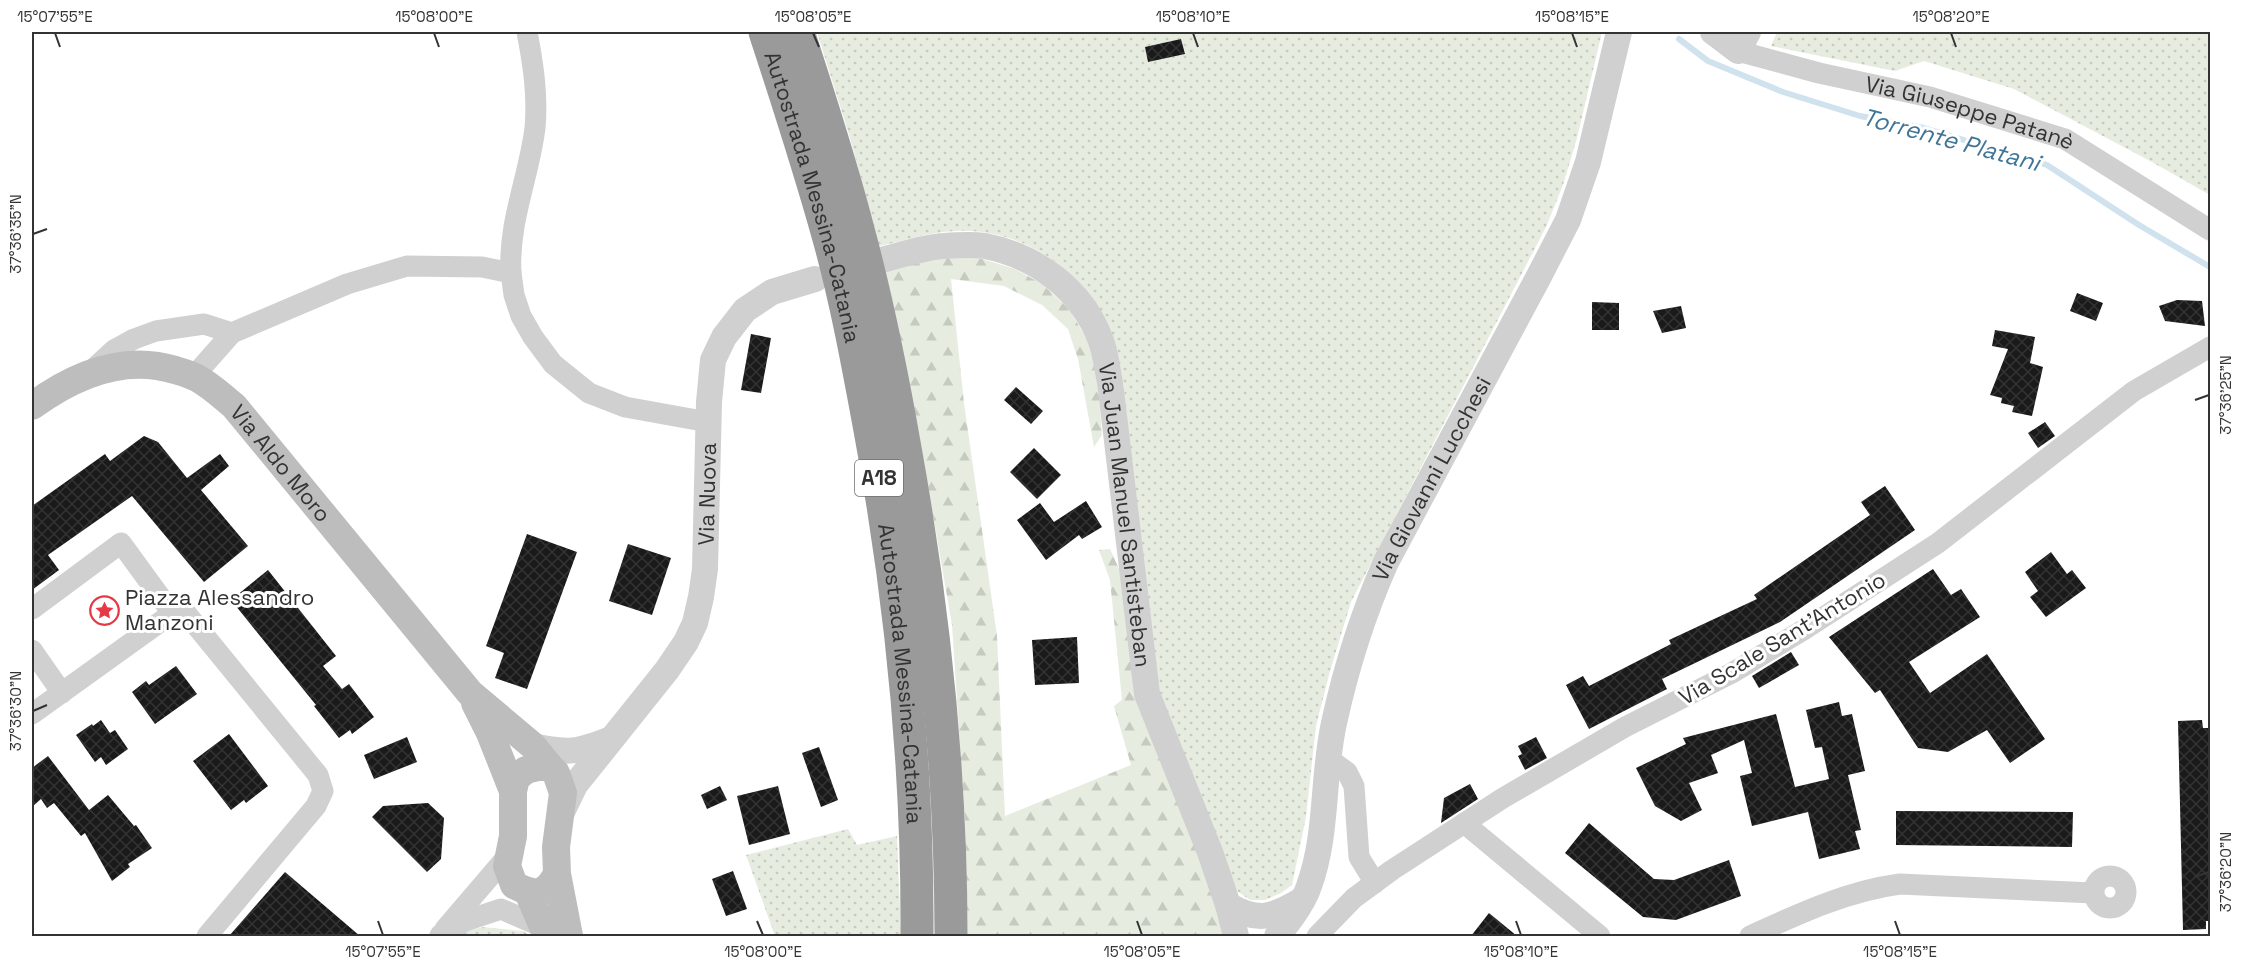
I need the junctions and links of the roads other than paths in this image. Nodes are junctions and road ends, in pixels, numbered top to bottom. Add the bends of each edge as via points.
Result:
1 (527, 32) edge
2 (765, 32) edge
3 (798, 32) edge
4 (1619, 32) edge
5 (1713, 32) edge
6 (1743, 41) edge
7 (2211, 230) edge
8 (881, 260) dead end
9 (511, 273) junction
10 (815, 279) dead end
11 (232, 333) junction
12 (2211, 347) edge
13 (89, 374) junction
14 (194, 376) junction
15 (32, 406) edge
16 (708, 422) junction
17 (32, 609) edge
18 (172, 612) junction
19 (32, 650) edge
20 (62, 693) junction
21 (470, 693) junction
22 (32, 714) edge
23 (611, 739) junction
24 (548, 755) junction
25 (1329, 759) junction
26 (513, 791) junction
27 (562, 812) junction
28 (1464, 823) junction
29 (510, 853) junction
30 (557, 874) junction
31 (1375, 882) junction
32 (528, 892) junction
33 (2094, 893) dead end
34 (1302, 900) junction
35 (1228, 905) junction
36 (501, 909) junction
37 (545, 932) edge
38 (207, 936) edge
39 (440, 936) edge
40 (569, 936) edge
41 (917, 936) edge
42 (951, 936) edge
43 (1236, 936) edge
44 (1277, 936) edge
45 (1317, 936) edge
46 (1600, 936) edge
47 (1750, 936) edge

1 - 9 street via 535,71 535,127 514,220
2 - 41 highway, Autostrada Messina-Catania / A18 via 828,237 856,355 882,493 912,744
3 - 42 highway, Autostrada Messina-Catania / A18 via 858,228 912,487 935,654
4 - 25 street, Via Giovanni Lucchesi via 1588,162 1568,220 1370,597 1336,714
5 - 6 street, Via Giuseppe Patanè
6 - 7 street, Via Giuseppe Patanè via 1819,73 1930,97 2065,139
8 - 35 street, Via Juan Manuel Santisteban via 942,246 984,246 1020,255 1066,287 1092,322 1110,382 1147,694
9 - 11 street via 482,267 407,266 347,284
9 - 16 street via 514,296 533,337 553,364 589,393 625,407
10 - 16 street, Via Nuova via 772,292 745,310 724,337 713,360
11 - 13 street via 204,324 156,331 114,350
11 - 14 street
12 - 28 street, Via Scale Sant'Antonio via 2134,391 1938,543 1805,629 1732,673 1625,726
13 - 14 main road, Via Aldo Moro via 119,365 145,364
13 - 15 main road, Via Aldo Moro
14 - 21 main road, Via Aldo Moro via 234,405
16 - 23 street, Via Nuova via 705,569 695,622 667,670
17 - 18 street via 120,543
18 - 20 street
18 - 38 street via 180,607 188,615 318,775 323,791 316,806
19 - 20 street
20 - 22 street
21 - 24 main road
21 - 26 main road
23 - 24 street via 585,749
23 - 27 street, Via Nuova via 575,785
24 - 26 main road via 538,766 516,778
24 - 27 main road via 561,784
25 - 31 street via 1347,772 1354,786 1359,856
25 - 34 street, Via Giovanni Lucchesi via 1318,851
26 - 29 main road
27 - 30 main road via 556,847
28 - 31 street, Via Scale Sant'Antonio
28 - 46 street
29 - 32 main road via 507,866 514,885
29 - 39 street
30 - 32 main road via 542,892
30 - 40 main road
31 - 45 street, Via Scale Sant'Antonio
32 - 36 street
32 - 37 main road
33 - 47 street via 1882,886 1847,895
34 - 35 street via 1281,912 1258,917
34 - 44 street, Via Giovanni Lucchesi
35 - 43 street, Via Juan Manuel Santisteban
36 - 37 street
36 - 39 street via 465,921

